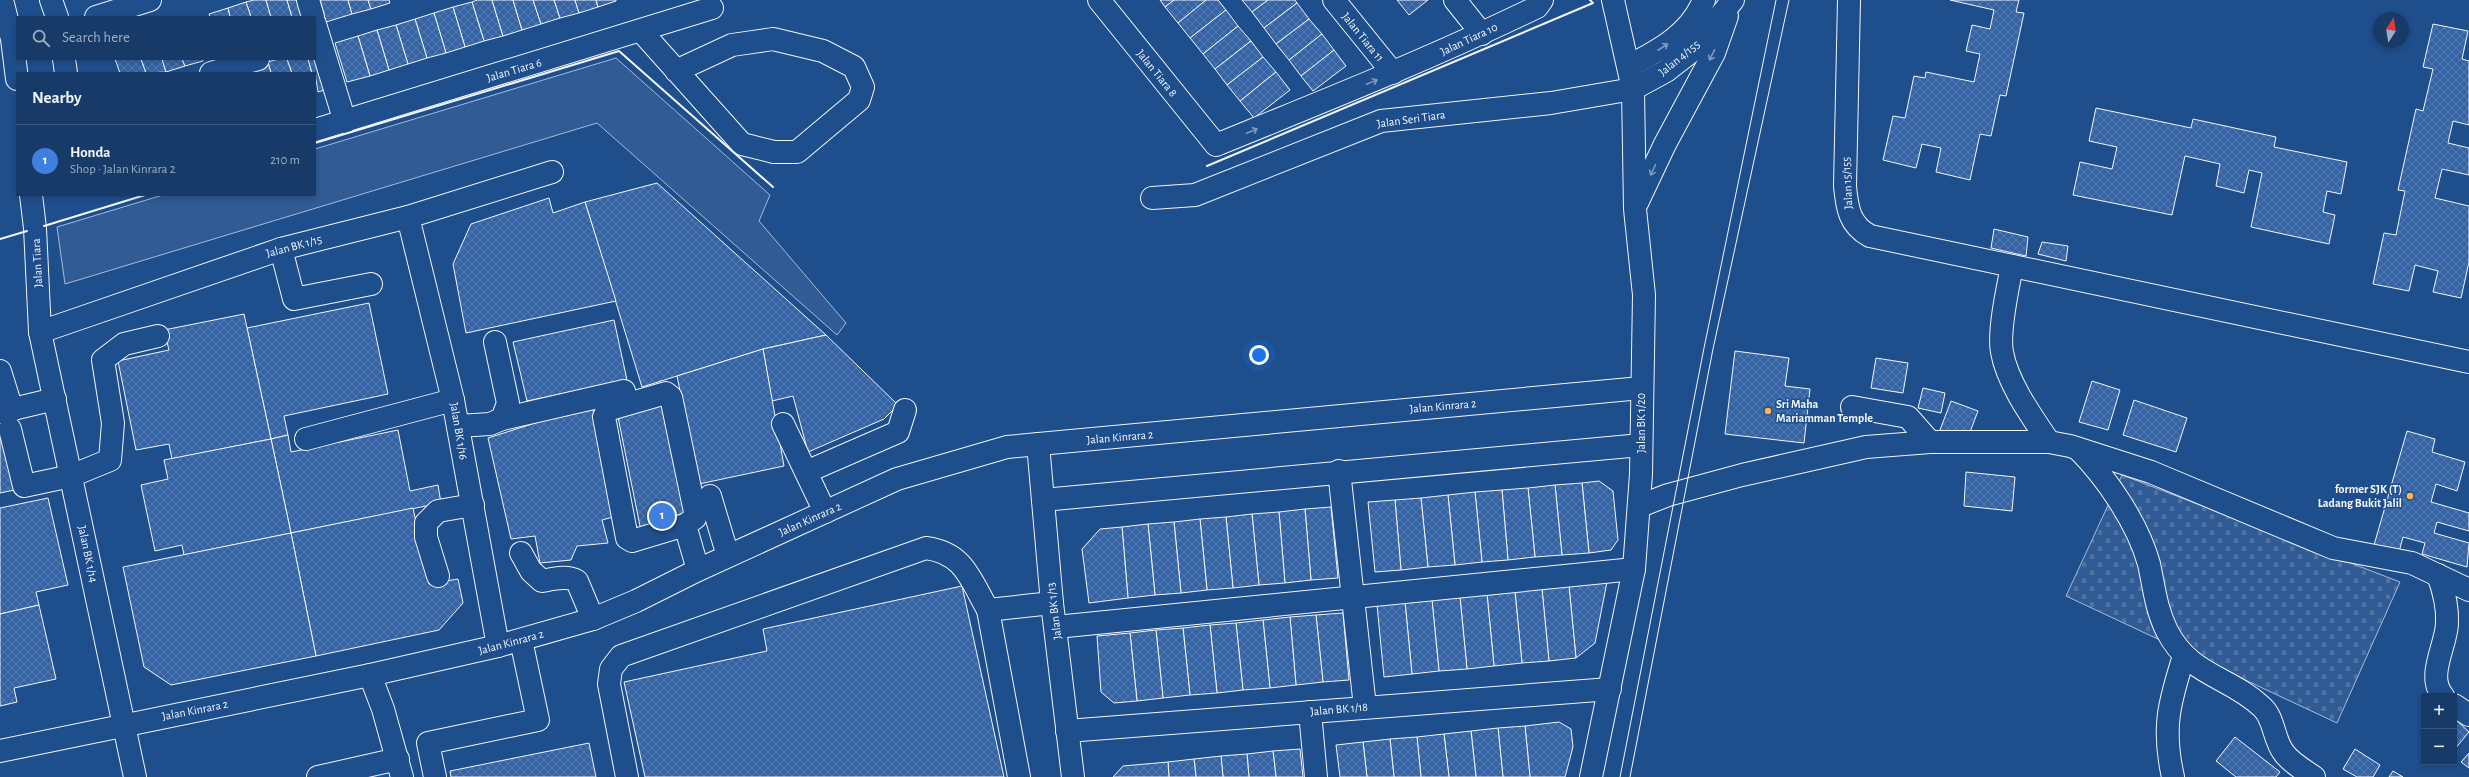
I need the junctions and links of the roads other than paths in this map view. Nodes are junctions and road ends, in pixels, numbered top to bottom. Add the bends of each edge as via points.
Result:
1 (2, 0) edge
2 (52, 0) edge
3 (150, 0) edge
4 (308, 0) edge
5 (1099, 0) edge
6 (1334, 0) edge
7 (1455, 0) edge
8 (1542, 0) edge
9 (1613, 0) edge
10 (1704, 0) edge
11 (1849, 0) edge
12 (1732, 3) edge
13 (686, 7) edge
14 (712, 8) dead end
15 (57, 16) edge
16 (99, 16) edge
17 (313, 16) edge
18 (641, 31) junction
19 (1482, 34) junction
20 (317, 36) edge
21 (64, 60) edge
22 (255, 60) edge
23 (1629, 66) junction
24 (676, 71) junction
25 (16, 72) edge
26 (66, 72) edge
27 (214, 72) edge
28 (1393, 73) junction
29 (1633, 89) junction
30 (345, 122) junction
31 (316, 130) edge
32 (1216, 145) joint
33 (552, 172) dead end
34 (31, 196) edge
35 (1152, 198) dead end
36 (1635, 209) junction
37 (408, 217) junction
38 (281, 249) junction
39 (2012, 266) junction
40 (371, 284) dead end
41 (40, 332) junction
42 (158, 336) dead end
43 (495, 342) dead end
44 (2469, 362) edge
45 (0, 371) edge
46 (1641, 388) junction
47 (624, 390) dead end
48 (55, 399) junction
49 (454, 400) junction
50 (1852, 407) dead end
51 (905, 410) dead end
52 (7, 417) edge
53 (502, 419) junction
54 (783, 424) dead end
55 (458, 426) junction
56 (306, 439) dead end
57 (1930, 442) junction
58 (2049, 442) junction
59 (1038, 444) junction
60 (1641, 445) junction
61 (2077, 448) junction
62 (1339, 471) junction
63 (806, 472) junction
64 (71, 476) junction
65 (710, 496) dead end
66 (1043, 500) junction
67 (473, 505) junction
68 (1640, 506) junction
69 (825, 512) junction
70 (684, 525) junction
71 (521, 553) dead end
72 (728, 556) junction
73 (1634, 568) junction
74 (698, 570) junction
75 (2438, 575) junction
76 (438, 576) dead end
77 (2469, 590) edge
78 (1353, 596) junction
79 (1052, 603) junction
80 (988, 610) junction
81 (593, 619) junction
82 (1056, 627) junction
83 (521, 640) junction
84 (498, 646) junction
85 (2184, 656) junction
86 (370, 675) junction
87 (1610, 689) junction
88 (2440, 693) edge
89 (1365, 707) junction
90 (2457, 707) edge
91 (1310, 712) junction
92 (2469, 715) edge
93 (124, 724) junction
94 (1067, 731) junction
95 (0, 751) edge
96 (400, 768) edge
97 (136, 777) edge
98 (318, 777) edge
99 (435, 777) edge
100 (627, 777) edge
101 (1019, 777) edge
102 (1072, 777) edge
103 (1316, 777) edge
104 (1591, 777) edge
105 (2173, 777) edge
106 (2314, 777) edge

1 - 25 street via 12,39
2 - 15 street
3 - 16 street
4 - 17 street
5 - 32 street, Jalan Tiara 8
6 - 28 street, Jalan Tiara 11
7 - 19 street
8 - 19 street, Jalan Tiara 10 via 1537,7
9 - 23 street
23 -> 10 street, Jalan 4/155 via 1676,39 1691,24
11 - 39 street, Jalan 15/155 via 1845,186 1848,214 1862,232 1870,236
12 - 29 street, Jalan 4/155 via 1692,50 1666,71
12 -> 36 street via 1714,53 1665,144
13 - 14 street, Jalan Tiara 6
13 - 18 street, Jalan Tiara 6
18 - 24 street
18 - 30 street, Jalan Tiara 6
19 - 28 street, Jalan Tiara 10
20 - 30 street
21 - 26 street
22 - 27 street
23 - 29 street, Jalan BK 1/20
24 - 24 street via 742,144 774,152 797,152 859,100 863,87 854,67 823,51 773,39 732,45
32 -> 28 street, Jalan Tiara 10
29 - 35 street, Jalan Seri Tiara via 1551,103 1381,121 1195,195
29 - 36 street, Jalan BK 1/20
30 - 31 street, Jalan Tiara 6
33 - 37 street, Jalan BK 1/15
34 - 41 street, Jalan Tiara
36 - 46 street, Jalan BK 1/20 via 1644,295
37 - 38 street, Jalan BK 1/15
37 - 49 street, Jalan BK 1/16
38 - 40 street via 294,299
38 - 41 street, Jalan BK 1/15
39 - 44 street, Jalan 15/155
39 - 58 street via 2005,302 2002,351 2017,392
41 - 48 street, Jalan BK 1/14
42 - 64 street via 124,344 103,360 113,422 110,460
43 - 53 street via 508,403
45 - 52 street
46 - 59 street, Jalan Kinrara 2
46 - 60 street, Jalan BK 1/20
47 - 53 street
48 - 52 street
48 - 64 street, Jalan BK 1/14
49 - 55 street, Jalan BK 1/16
49 - 56 street
50 - 57 street via 1908,417
51 - 63 street via 898,432
52 - 64 street via 24,486
53 - 55 street via 490,424
54 - 63 street
55 - 67 street, Jalan BK 1/16
57 - 58 street
57 - 68 street via 1902,442 1835,454 1742,475 1668,495
58 - 61 street
59 - 66 street, Jalan BK 1/13
59 - 69 street, Jalan Kinrara 2 via 1006,447 898,479
60 - 62 street
60 - 68 street, Jalan BK 1/20
61 - 75 street via 2151,472 2259,516 2309,540 2333,548 2412,563
61 - 85 street via 2096,467 2137,533 2148,563 2155,600 2167,631
62 - 66 street
62 - 78 street
63 - 69 street
64 - 93 street, Jalan BK 1/14
65 - 72 street
66 - 79 street, Jalan BK 1/13
67 - 76 street via 438,511 426,523 426,537
67 - 84 street, Jalan BK 1/16
68 - 73 street, Jalan BK 1/20
69 - 72 street, Jalan Kinrara 2
70 - 70 street via 695,518 695,512 671,397 666,393 607,410 604,417 627,538 632,541
70 - 74 street
71 - 81 street via 531,571 542,581 563,578 576,582
72 - 74 street, Jalan Kinrara 2
73 - 78 street
73 - 87 street, Jalan BK 1/20
74 - 81 street, Jalan Kinrara 2
75 - 77 street
75 - 88 street via 2447,605 2446,639 2436,671
78 - 82 street
78 - 89 street
79 - 80 street
79 - 82 street, Jalan BK 1/13
80 - 100 street via 959,561 943,550 926,548 621,656 611,669 609,684
80 - 101 street
81 - 83 street, Jalan Kinrara 2
82 - 94 street, Jalan BK 1/13
83 - 84 street, Jalan Kinrara 2
83 - 99 street via 538,720 428,743
84 - 86 street, Jalan Kinrara 2
85 - 105 street via 2167,713 2166,733
85 - 106 street via 2201,671 2244,693 2263,708 2271,719 2275,737 2283,753
86 - 93 street, Jalan Kinrara 2
86 - 96 street
87 - 89 street, Jalan BK 1/18
87 - 104 street, Jalan BK 1/20
89 - 91 street, Jalan BK 1/18
90 - 92 street
91 - 94 street, Jalan BK 1/18
91 - 103 street
93 - 95 street, Jalan Kinrara 2
93 - 97 street, Jalan BK 1/14
94 - 102 street, Jalan BK 1/13
96 - 98 street

